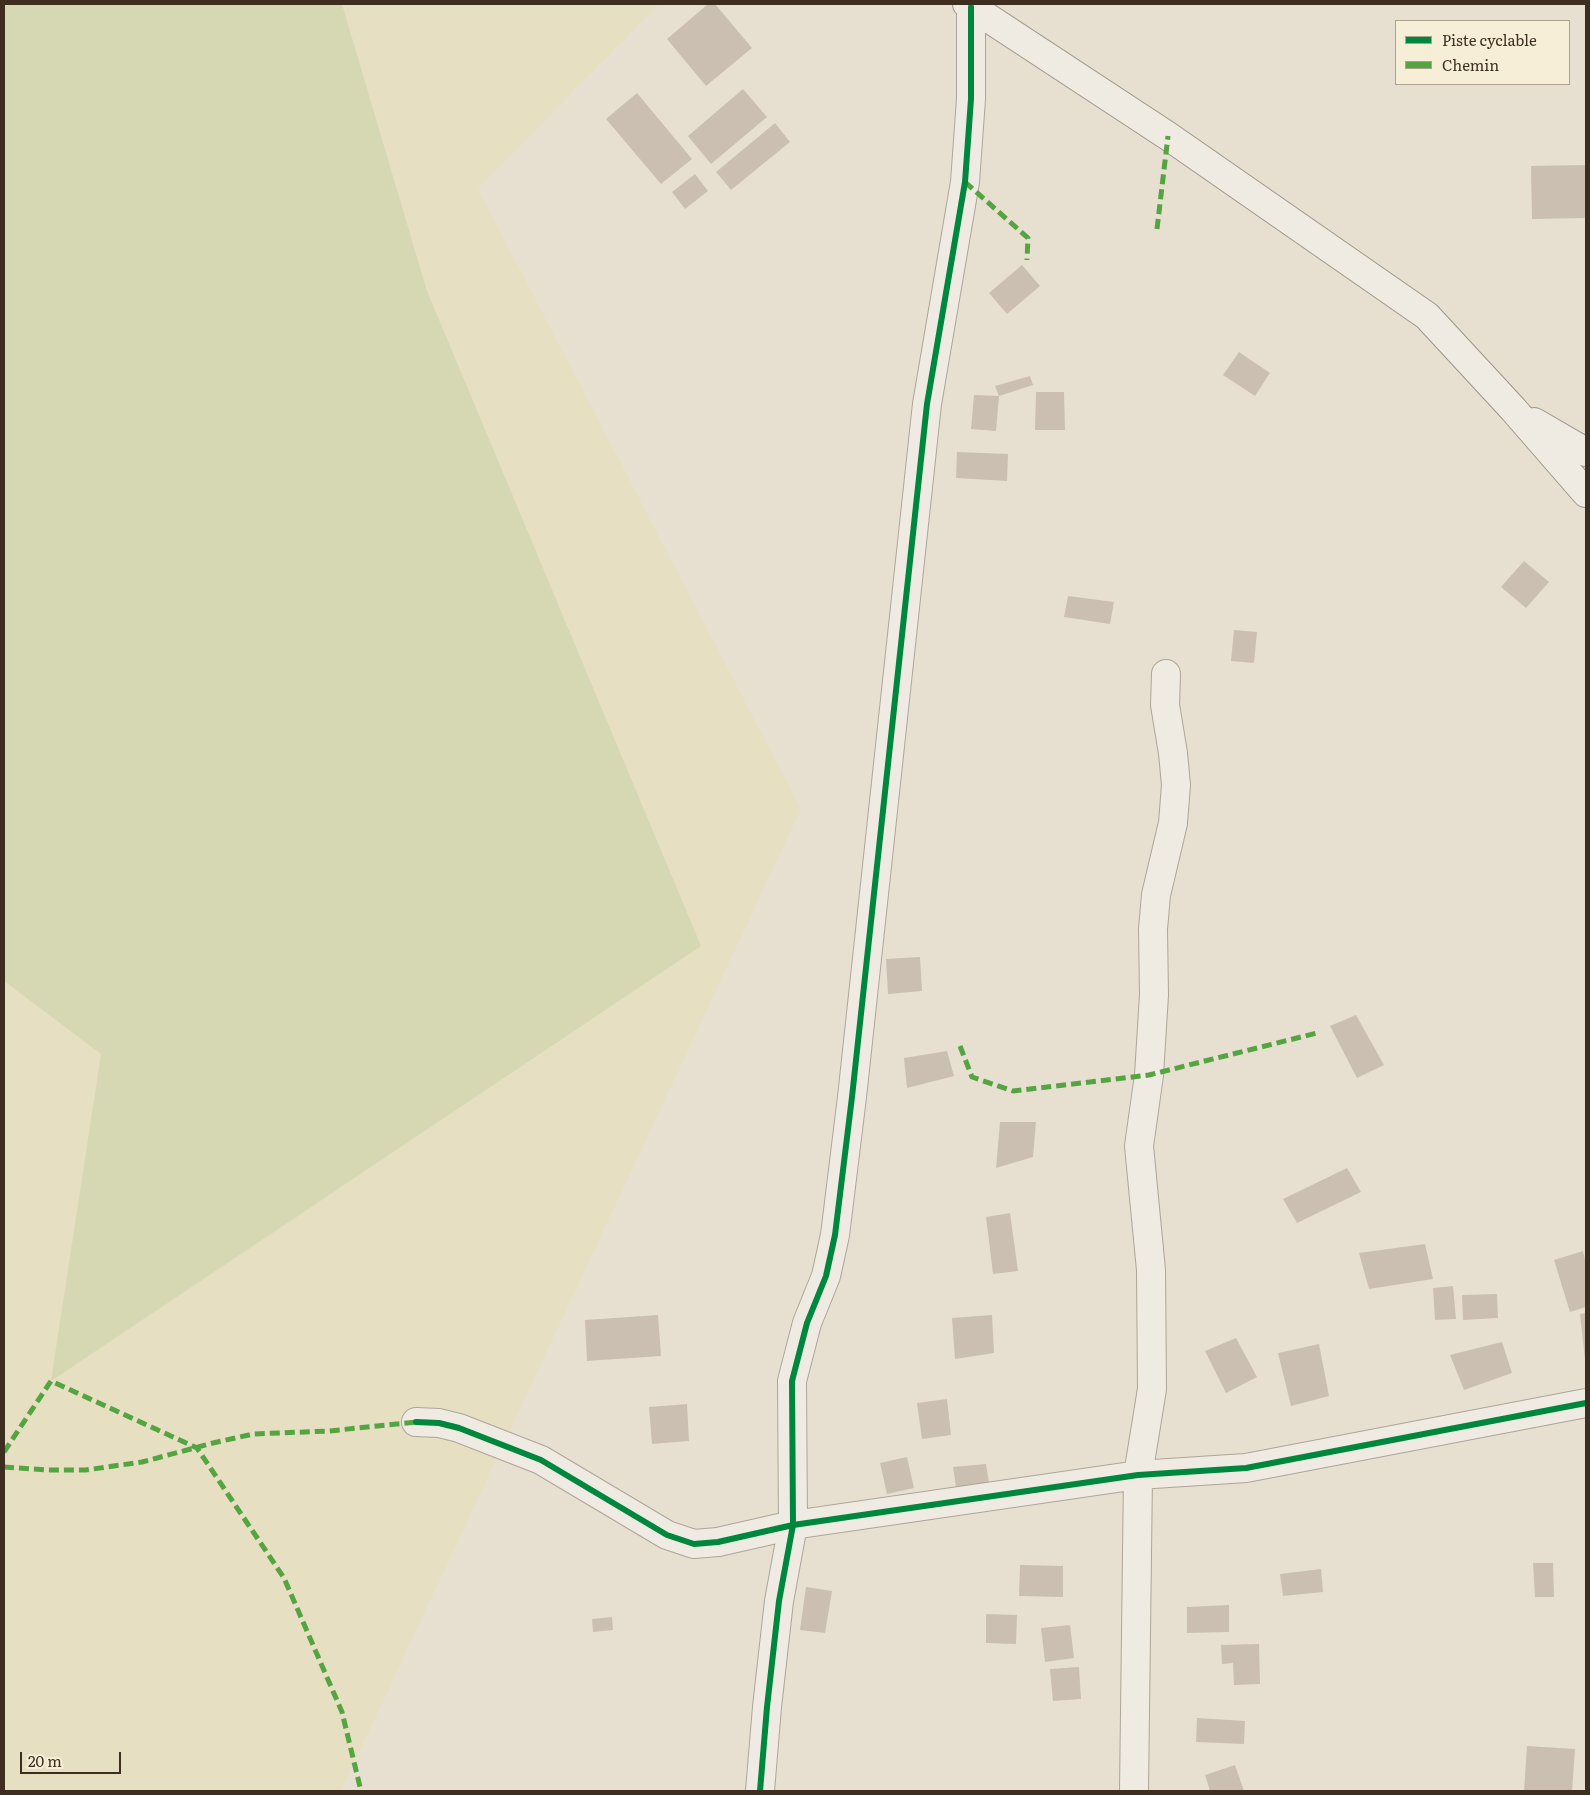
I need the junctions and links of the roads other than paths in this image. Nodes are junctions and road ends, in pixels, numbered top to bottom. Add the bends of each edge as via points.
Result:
1 (969, 5) edge
2 (1513, 410) junction
3 (1586, 452) edge
4 (1586, 493) edge
5 (1166, 674) dead end
6 (1586, 1402) edge
7 (416, 1422) dead end
8 (1138, 1476) junction
9 (793, 1525) junction
10 (760, 1791) edge
11 (1134, 1791) edge

1 - 2 street via 1168,136 1427,316
1 - 9 street via 971,99 965,182 927,404 835,1235 826,1276 807,1323 792,1381
2 - 3 street
2 - 4 street
5 - 8 street via 1165,705 1176,785 1173,823 1156,895 1149,1075 1139,1146 1150,1270 1152,1389
6 - 8 street via 1246,1468
7 - 9 street via 459,1428 541,1460 667,1535 694,1544 718,1542
8 - 9 street
8 - 11 street
9 - 10 street via 779,1600

